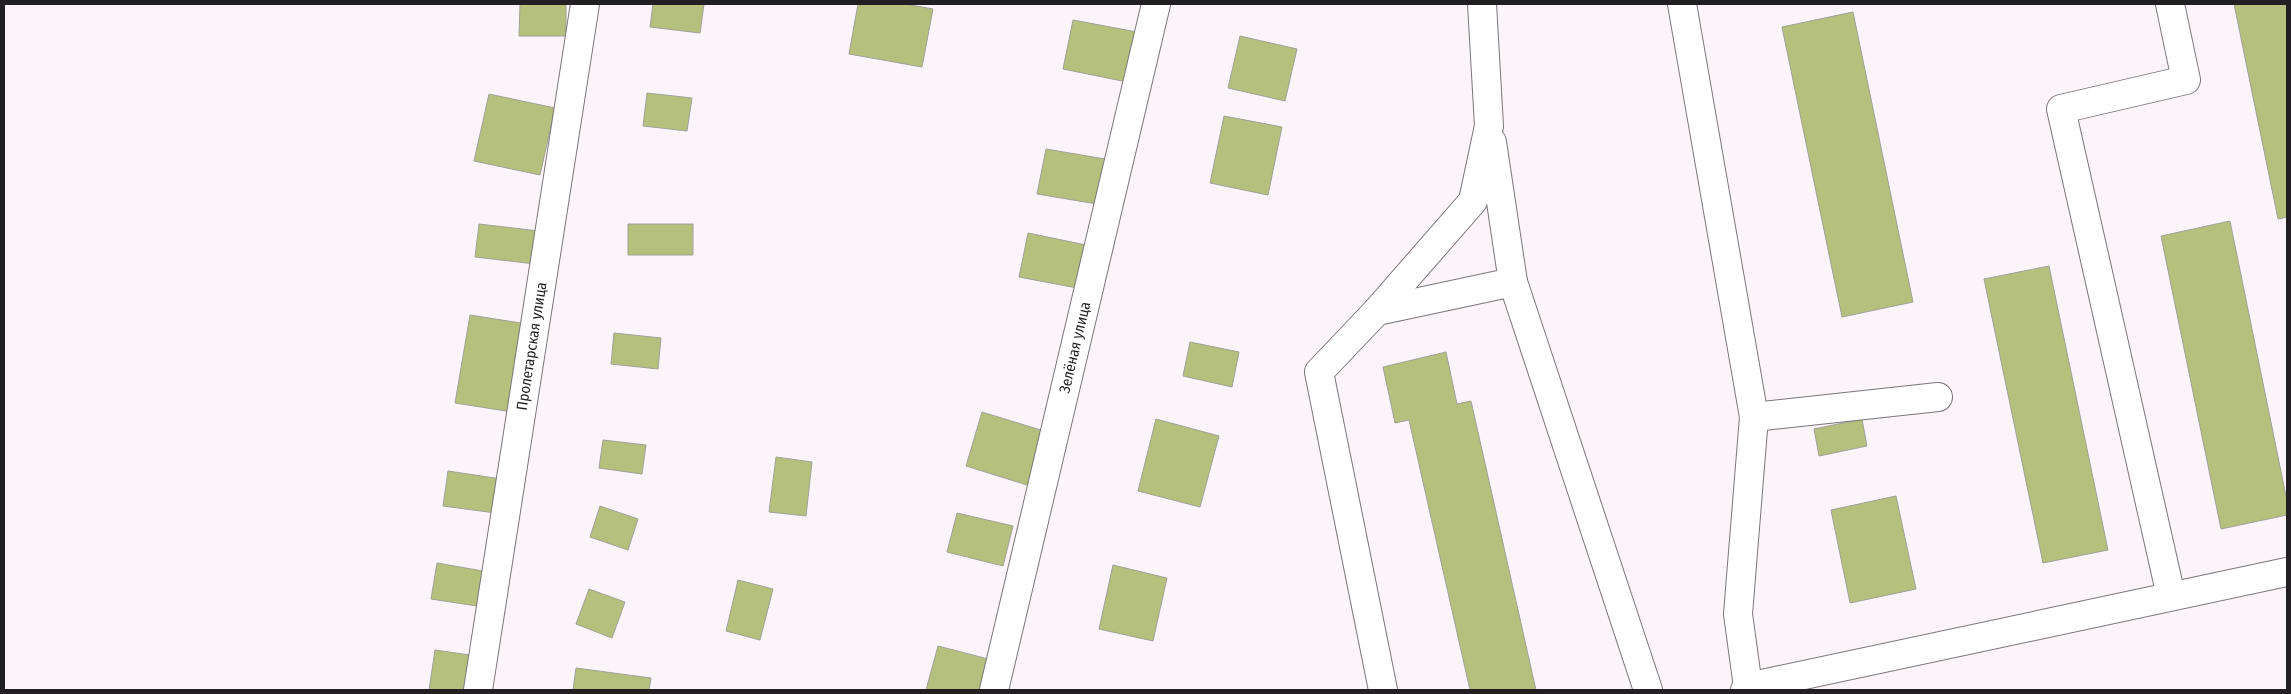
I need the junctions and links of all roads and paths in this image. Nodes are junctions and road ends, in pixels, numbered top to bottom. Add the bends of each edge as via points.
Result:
1 (585, 4) edge
2 (1156, 4) edge
3 (1482, 4) edge
4 (1682, 4) edge
5 (2170, 4) edge
6 (1489, 126) junction
7 (1513, 282) junction
8 (1377, 312) junction
9 (1938, 397) dead end
10 (1754, 417) junction
11 (2287, 572) edge
12 (2171, 596) junction
13 (1746, 689) edge
14 (478, 690) edge
15 (994, 690) edge
16 (1383, 690) edge
17 (1648, 690) edge

1 - 14 street, Пролетарская улица
2 - 15 street, Зелёная улица
3 - 6 street
4 - 10 street
5 - 12 street via 2186,80 2061,109
6 - 7 street
6 - 8 street via 1473,201
7 - 8 street
7 - 17 street
8 - 16 street via 1319,372
9 - 10 street
10 - 13 street via 1738,614
11 - 12 street
12 - 13 street

